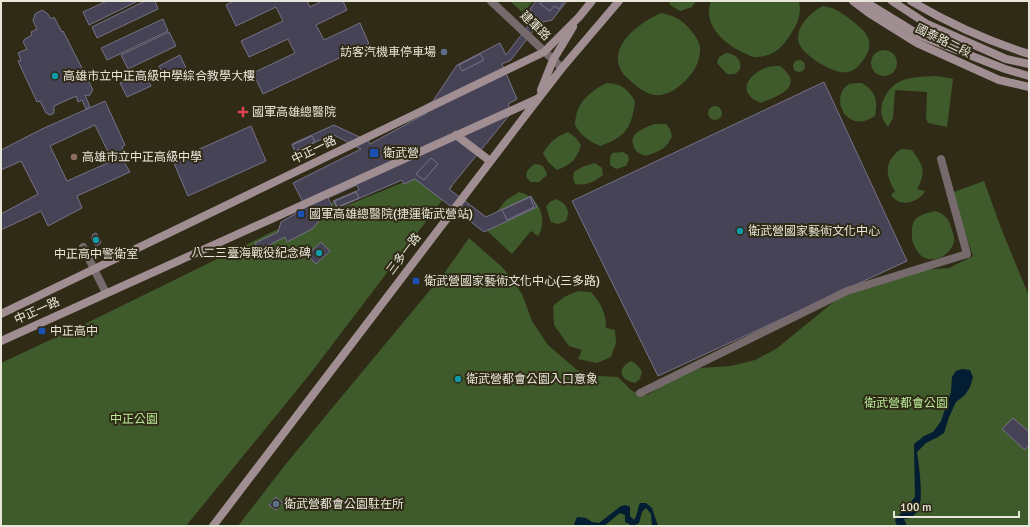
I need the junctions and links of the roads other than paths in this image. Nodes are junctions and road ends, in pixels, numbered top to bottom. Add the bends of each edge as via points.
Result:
1 (491, 1) edge
2 (592, 1) edge
3 (619, 1) edge
4 (852, 1) edge
5 (864, 1) edge
6 (892, 1) edge
7 (911, 1) edge
8 (579, 17) junction
9 (544, 52) junction
10 (1029, 54) edge
11 (553, 60) junction
12 (1029, 64) edge
13 (562, 68) junction
14 (1029, 76) edge
15 (1029, 87) edge
16 (538, 98) junction
17 (456, 135) junction
18 (941, 160) dead end
19 (490, 161) junction
20 (83, 247) dead end
21 (94, 269) junction
22 (106, 293) junction
23 (1, 314) edge
24 (1, 341) edge
25 (640, 393) dead end
26 (213, 526) edge

1 - 9 street, 建軍路
2 - 8 street
3 - 13 street, 三多一路
4 - 15 street, 國泰路二段 via 917,43 999,80
5 - 14 street, 國泰路二段 via 921,36
6 - 12 street, 國泰路二段 via 927,24 1006,59
7 - 10 street, 國泰路二段 via 933,14 1008,48
8 - 9 street
8 - 11 street
9 - 11 street, 建軍路
9 - 21 street, 中正一路
11 - 13 street, 建軍路
11 - 16 street
13 - 16 street, 三多一路
16 - 17 street, 中正一路
16 - 19 street, 三多一路
17 - 19 street
17 - 22 street, 中正一路
18 - 25 street via 967,254 846,291
19 - 26 street, 三多一路
20 - 21 street
21 - 22 street
21 - 23 street, 中正一路
22 - 24 street, 中正一路

